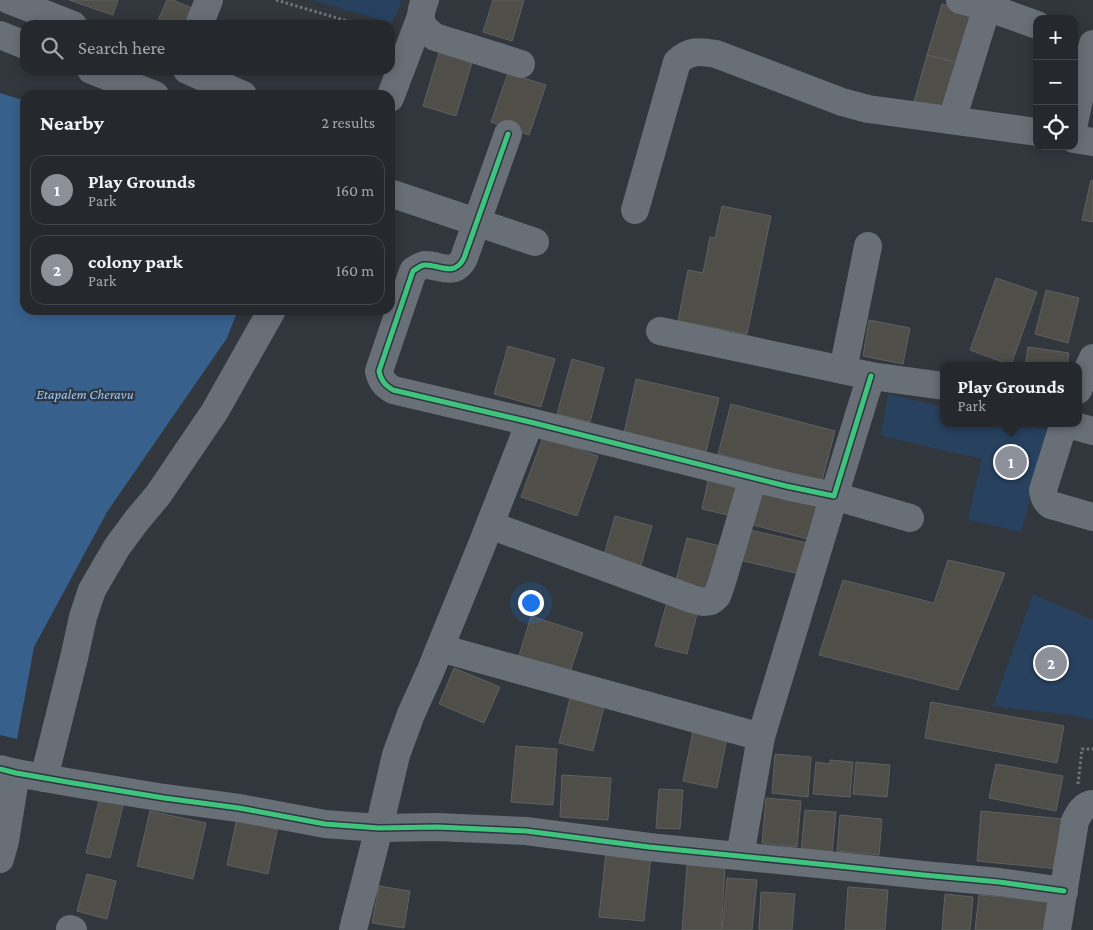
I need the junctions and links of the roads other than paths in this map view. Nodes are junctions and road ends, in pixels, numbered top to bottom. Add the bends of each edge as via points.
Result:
1 (9, 0) edge
2 (209, 0) edge
3 (960, 0) edge
4 (989, 4) edge
5 (423, 10) edge
6 (60, 20) edge
7 (201, 20) edge
8 (1033, 23) edge
9 (0, 35) edge
10 (1078, 39) edge
11 (20, 43) edge
12 (1093, 44) edge
13 (521, 64) dead end
14 (104, 75) edge
15 (198, 75) edge
16 (142, 90) edge
17 (232, 90) edge
18 (393, 90) edge
19 (1078, 105) edge
20 (952, 120) junction
21 (1033, 131) edge
22 (508, 134) dead end
23 (1078, 140) edge
24 (1093, 142) edge
25 (395, 195) edge
26 (635, 210) dead end
27 (477, 223) junction
28 (535, 242) dead end
29 (868, 246) dead end
30 (269, 315) edge
31 (660, 331) dead end
32 (1093, 358) edge
33 (843, 370) junction
34 (871, 376) junction
35 (1082, 381) edge
36 (940, 385) edge
37 (530, 422) junction
38 (1063, 427) edge
39 (1078, 427) edge
40 (1093, 431) edge
41 (753, 478) junction
42 (834, 496) junction
43 (1093, 516) edge
44 (910, 518) dead end
45 (490, 525) junction
46 (440, 648) junction
47 (761, 738) junction
48 (8, 771) edge
49 (44, 778) junction
50 (1085, 796) edge
51 (379, 828) junction
52 (740, 856) junction
53 (0, 858) edge
54 (1064, 890) junction
55 (353, 930) edge
56 (1057, 930) edge

1 - 6 street
2 - 7 street
3 - 4 street
4 - 8 street
4 - 20 street
5 - 13 street via 426,30 435,37
5 - 18 street
9 - 11 street
10 - 12 street
12 - 19 street
14 - 16 street
15 - 17 street
20 - 21 street
20 - 26 street via 842,102 716,54 692,52 678,62
22 - 27 street
23 - 24 street
25 - 27 street
27 - 28 street
27 - 37 street via 461,264 449,269 424,265 413,271 379,371 381,379 393,390
29 - 33 street
30 - 49 street via 215,411 158,495 117,547 92,590
31 - 33 street
32 - 35 street
33 - 34 street
34 - 36 street
34 - 42 street
37 - 41 street
37 - 45 street
38 - 43 street via 1044,497 1051,505
39 - 40 street
41 - 42 street
41 - 45 street via 721,585 711,601 692,599
42 - 44 street
42 - 47 street
45 - 46 street
46 - 47 street
46 - 51 street via 396,755
47 - 52 street
48 - 49 street
48 - 53 street via 5,841
49 - 51 street via 325,824
50 - 54 street via 1089,805 1082,809 1075,821
51 - 52 street via 526,831
51 - 55 street
52 - 54 street
54 - 56 street

